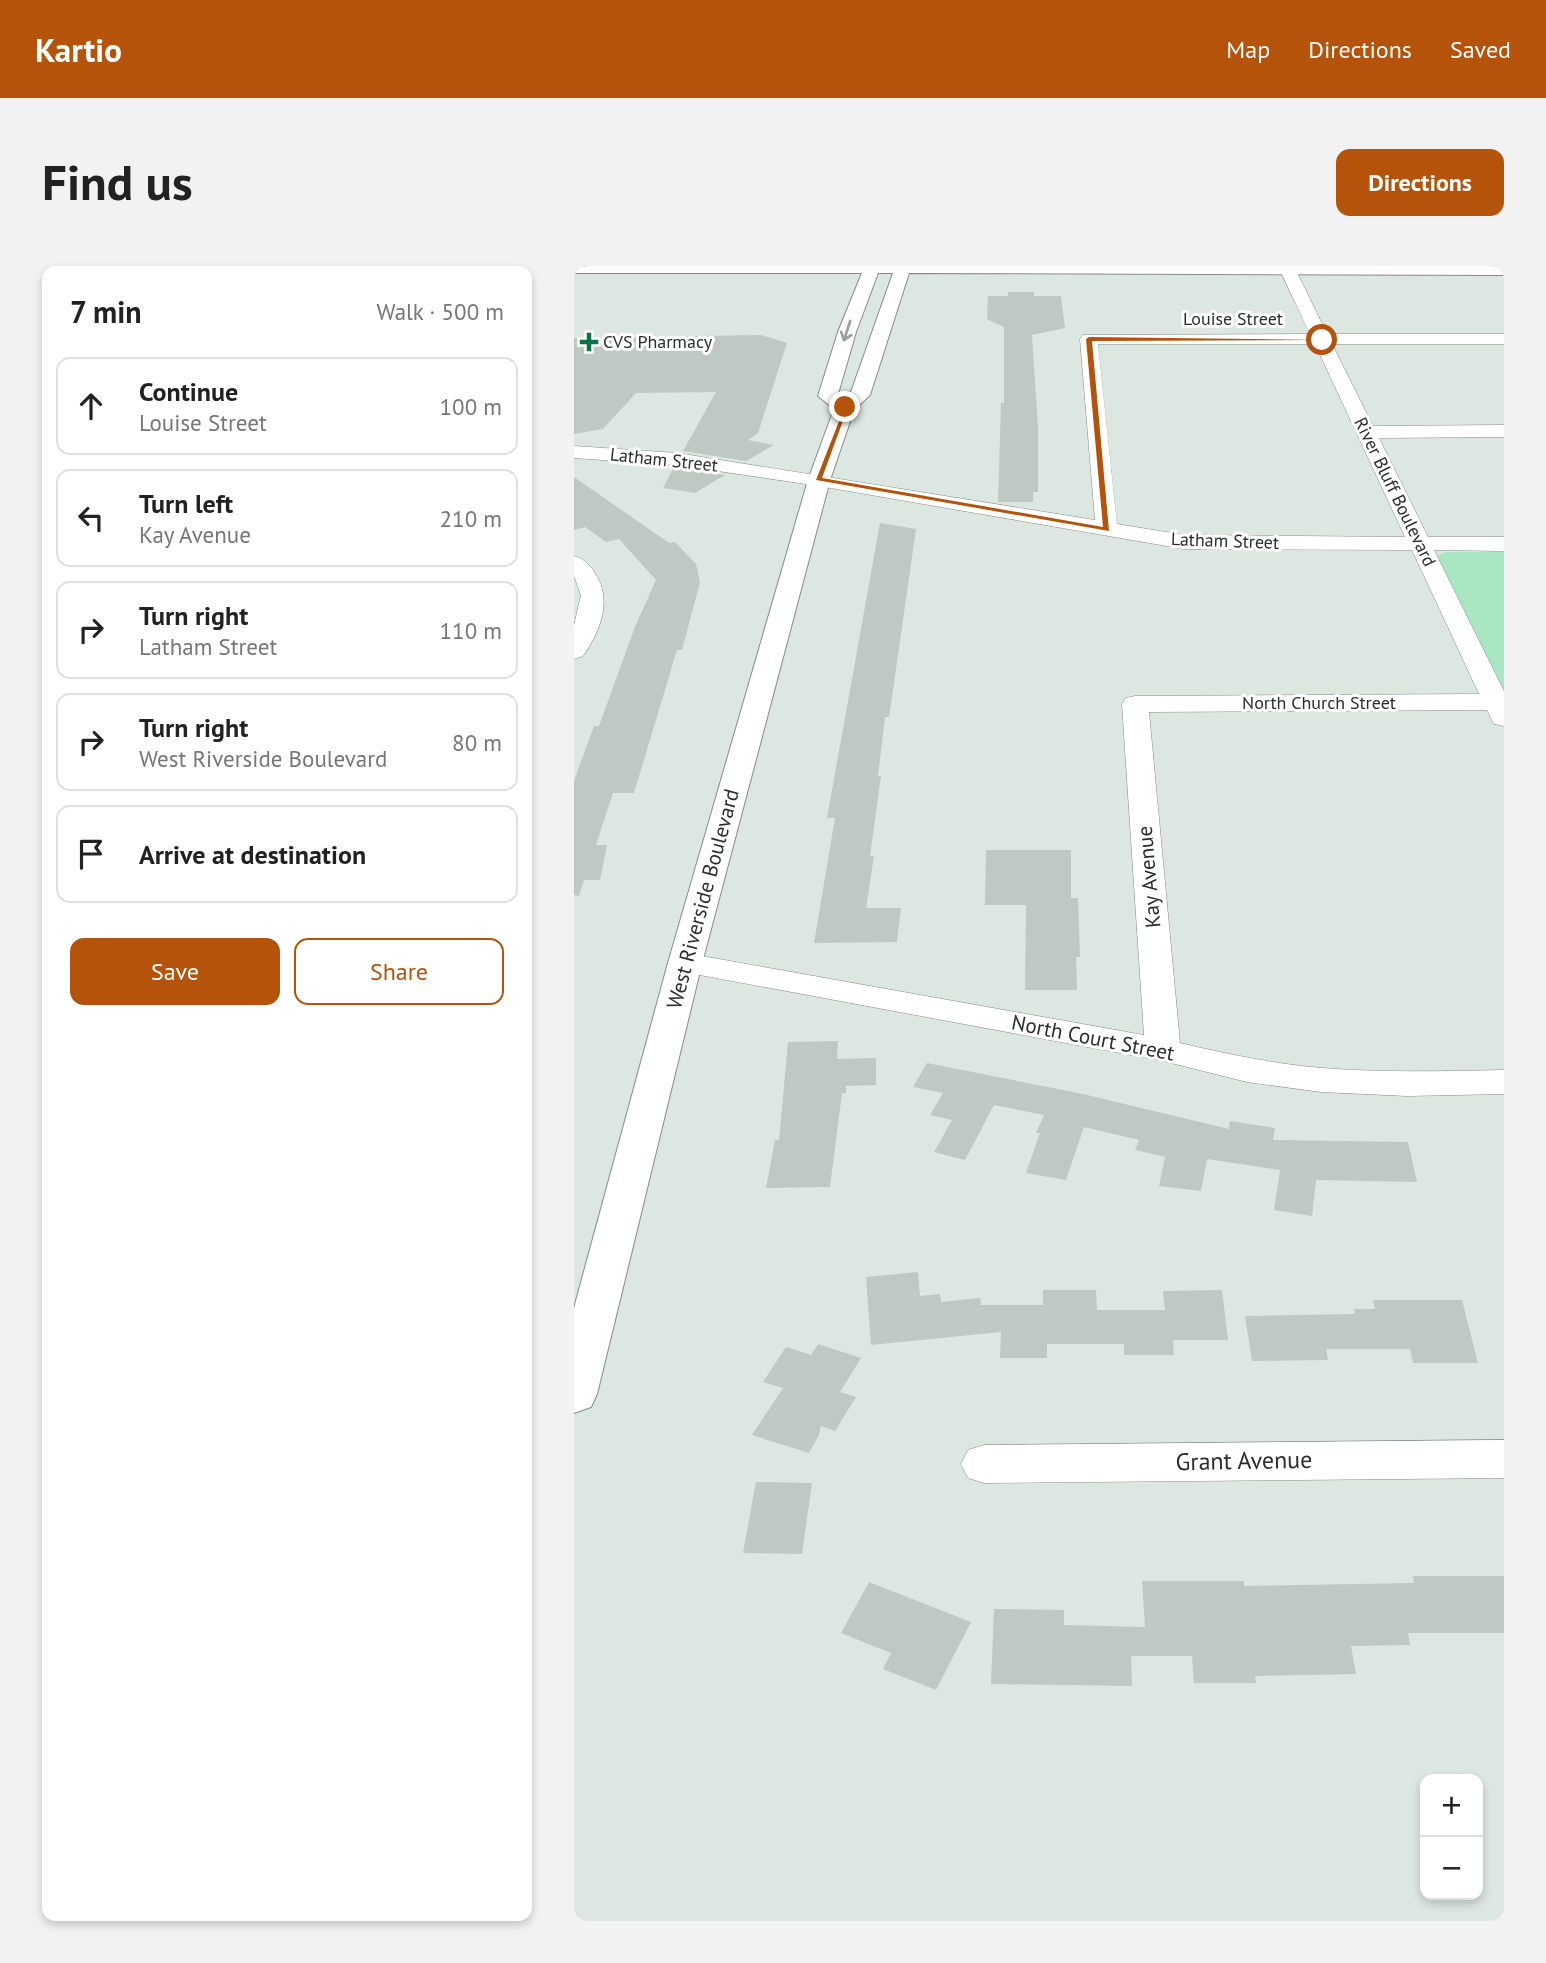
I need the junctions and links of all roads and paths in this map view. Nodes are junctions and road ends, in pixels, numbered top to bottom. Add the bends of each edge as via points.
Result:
1 (574, 268) edge
2 (808, 270) edge
3 (871, 270) edge
4 (901, 270) edge
5 (987, 270) edge
6 (1288, 270) edge
7 (1504, 270) edge
8 (574, 275) edge
9 (846, 291) junction
10 (892, 298) junction
11 (1504, 339) edge
12 (1322, 340) junction
13 (845, 407) junction
14 (1504, 431) edge
15 (1366, 432) junction
16 (574, 452) edge
17 (819, 480) junction
18 (1107, 529) junction
19 (1420, 544) junction
20 (1504, 544) edge
21 (574, 563) edge
22 (574, 651) edge
23 (1135, 704) joint
24 (1501, 708) edge
25 (685, 963) junction
26 (1163, 1050) junction
27 (1504, 1082) edge
28 (574, 1394) edge
29 (1504, 1459) edge
30 (984, 1464) dead end

1 - 2 main road
2 - 3 main road
2 - 8 main road
2 - 9 main road
3 - 4 main road
3 - 9 main road
4 - 5 main road
4 - 10 main road, West Riverside Boulevard
5 - 6 main road
5 - 10 main road via 930,282
6 - 7 main road via 1433,275
6 - 12 street, River Bluff Boulevard
9 -> 13 main road via 828,396
10 - 13 main road, West Riverside Boulevard via 860,395
11 - 12 street, Louise Street
12 - 15 street, River Bluff Boulevard
12 - 18 street, Louise Street via 1089,339
13 - 17 main road, West Riverside Boulevard
14 - 15 street
15 - 19 street, River Bluff Boulevard
16 - 17 street, Latham Street via 677,459
17 - 18 street, Latham Street
17 - 25 main road, West Riverside Boulevard
18 - 19 street, Latham Street via 1184,542
19 - 20 street, Latham Street
19 - 24 street, River Bluff Boulevard
21 - 22 street via 589,577 594,592 593,610
23 - 24 street, North Church Street
23 - 26 street, Kay Avenue
25 - 26 street, North Court Street
25 - 28 main road, West Riverside Boulevard
26 - 27 street, North Court Street via 1247,1070 1321,1080
29 - 30 street, Grant Avenue

